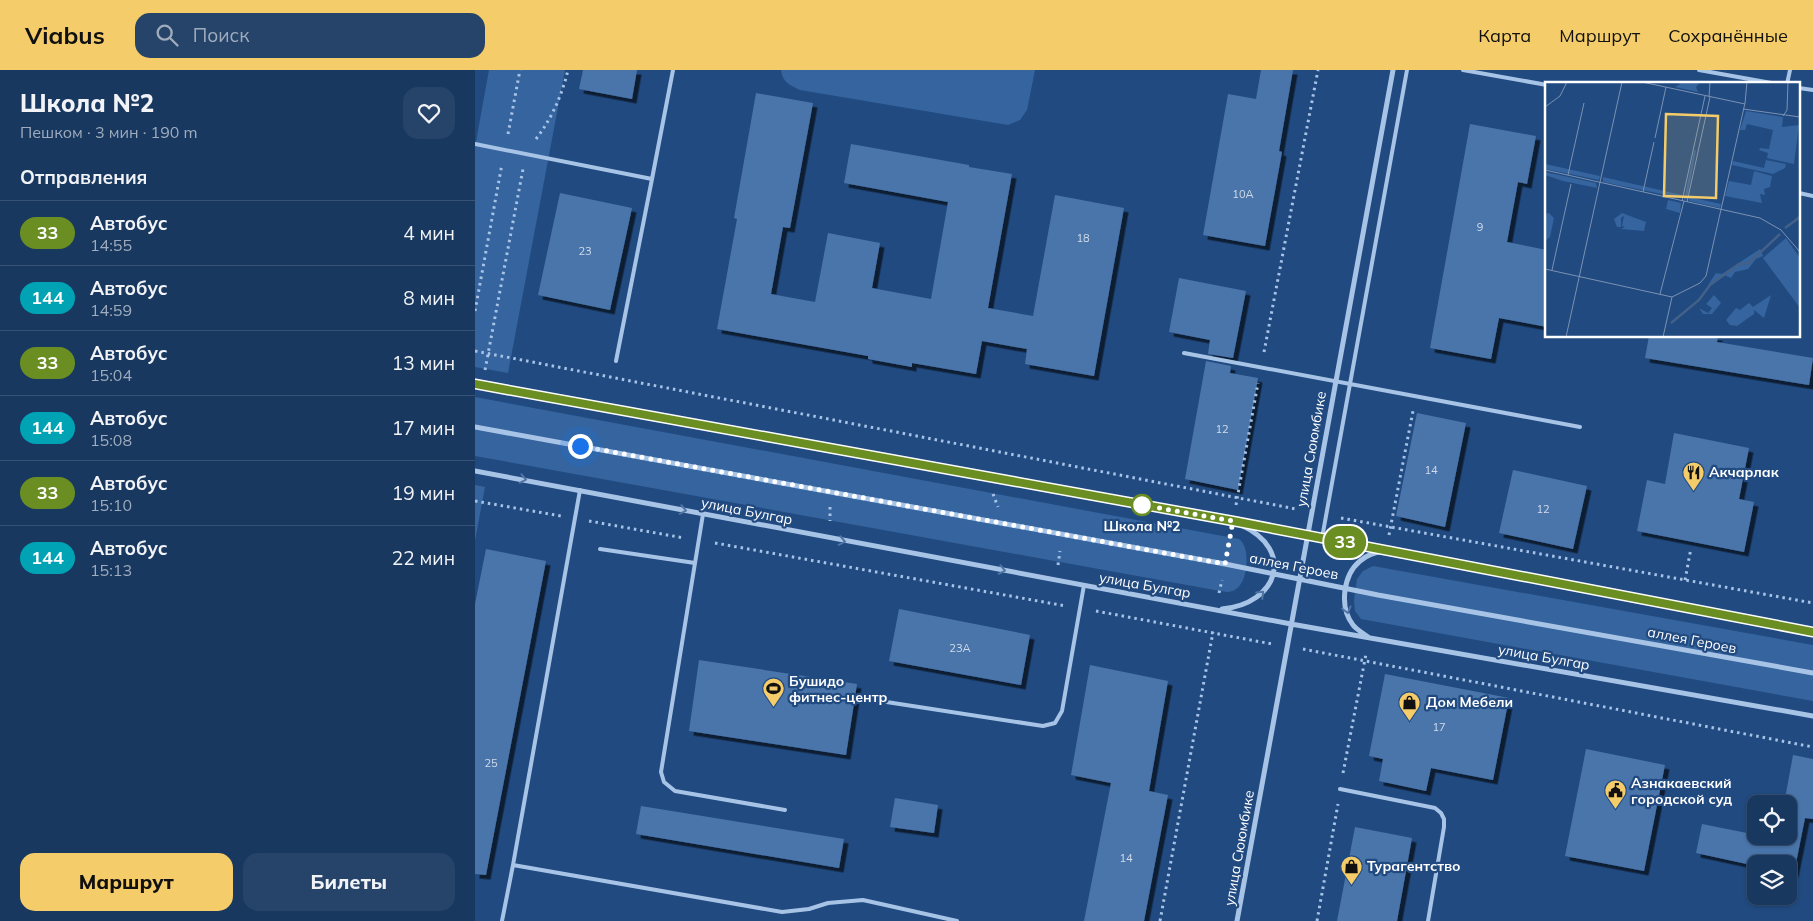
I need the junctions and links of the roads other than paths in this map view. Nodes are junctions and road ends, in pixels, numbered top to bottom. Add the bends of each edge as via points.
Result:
1 (673, 70) edge
2 (1393, 70) edge
3 (1407, 70) edge
4 (1463, 70) edge
5 (1699, 70) edge
6 (1766, 82) edge
7 (1545, 85) edge
8 (475, 144) edge
9 (652, 179) junction
10 (1184, 353) dead end
11 (616, 361) dead end
12 (1335, 380) junction
13 (1350, 383) junction
14 (475, 384) edge
15 (475, 427) edge
16 (1579, 427) dead end
17 (475, 471) edge
18 (580, 490) junction
19 (703, 514) junction
20 (1233, 521) junction
21 (1308, 535) junction
22 (1322, 538) junction
23 (600, 549) dead end
24 (1387, 550) junction
25 (695, 563) junction
26 (1273, 574) junction
27 (1300, 579) junction
28 (1084, 586) junction
29 (1346, 588) junction
30 (1216, 610) junction
31 (1291, 624) junction
32 (1813, 632) edge
33 (1369, 638) junction
34 (1813, 673) edge
35 (880, 700) dead end
36 (1813, 716) edge
37 (1341, 789) road end
38 (785, 810) dead end
39 (513, 865) junction
40 (502, 921) edge
41 (957, 921) edge
42 (1237, 921) edge
43 (1428, 921) edge

1 - 9 lane
2 - 12 street, улица Сююмбике
3 - 13 lane
4 - 7 lane
5 - 6 lane
8 - 9 lane
9 - 11 lane
10 - 12 lane
12 - 13 lane
12 - 21 street, улица Сююмбике
13 - 16 lane
13 - 22 lane
14 - 20 street
15 - 26 street, аллея Героев
17 -> 18 street, улица Булгар
18 -> 19 street, улица Булгар
18 - 39 lane
19 - 25 lane
19 -> 28 street, улица Булгар
20 - 21 street
20 - 26 street via 1265,542 1272,552
21 - 22 street
21 - 27 street, улица Сююмбике
22 - 24 street
23 - 25 lane
24 - 29 street via 1360,561 1348,577
24 - 32 street
25 - 38 lane via 661,772 664,782 675,791
26 - 27 street, аллея Героев
30 -> 26 street via 1253,600 1263,593
27 - 29 street, аллея Героев
27 - 31 street, улица Сююмбике
28 - 30 street, улица Булгар
28 - 35 lane via 1062,711 1055,723 1043,726
29 -> 33 street via 1344,598 1348,617
29 - 34 street, аллея Героев
30 - 31 street, улица Булгар
31 - 33 street, улица Булгар
31 - 42 street, улица Сююмбике
33 - 36 street, улица Булгар
37 - 43 lane via 1435,808 1441,813 1443,836
39 - 40 lane
39 - 41 lane via 782,912 809,909 828,902 863,900

